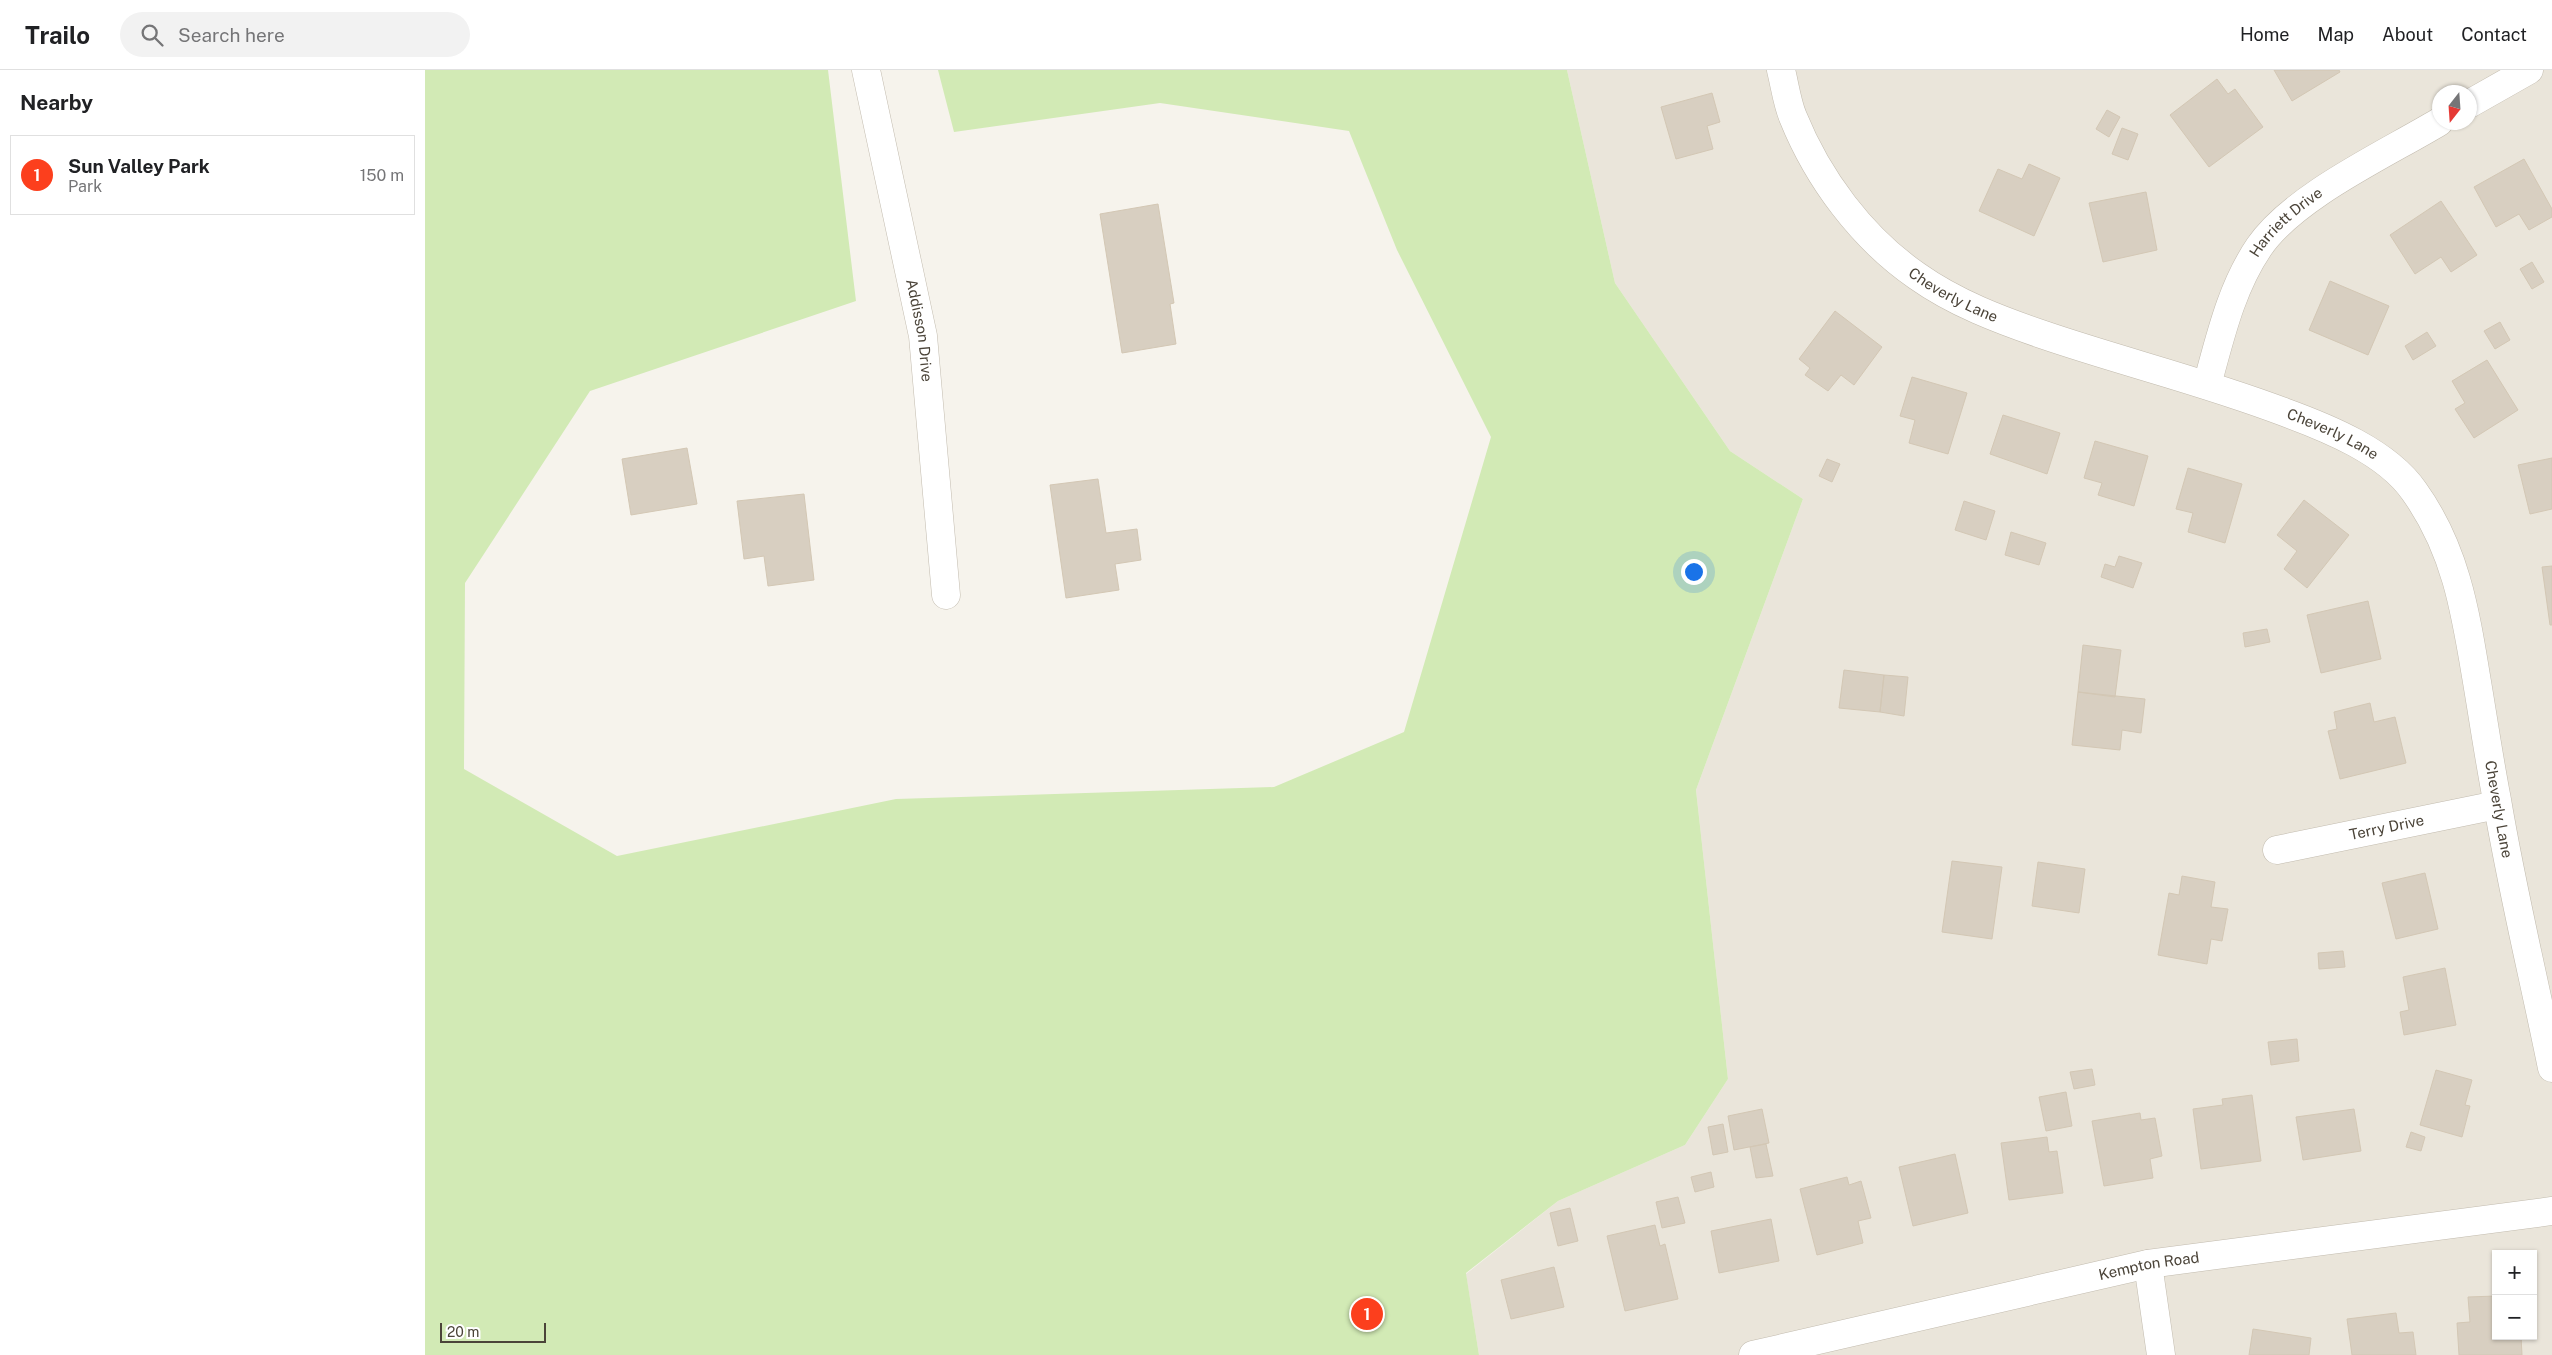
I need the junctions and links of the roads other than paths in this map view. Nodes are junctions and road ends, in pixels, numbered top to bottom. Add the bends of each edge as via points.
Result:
1 (866, 70) edge
2 (1781, 70) edge
3 (2529, 70) edge
4 (2477, 99) edge
5 (2432, 126) edge
6 (2207, 385) junction
7 (946, 595) dead end
8 (2497, 805) junction
9 (2277, 850) dead end
10 (2552, 1068) edge
11 (2552, 1211) edge
12 (2148, 1264) junction
13 (1753, 1355) edge
14 (2161, 1355) edge

1 - 7 street, Addisson Drive via 923,336
2 - 6 street, Cheverly Lane via 1792,115 1819,170 1862,227 1917,277 1972,308 2019,326 2105,356
3 - 4 street
5 - 6 street, Harriett Drive via 2286,216 2259,246 2241,278
6 - 8 street, Cheverly Lane via 2328,428 2377,456 2412,488 2439,531 2458,578
8 - 9 street, Terry Drive
8 - 10 street, Cheverly Lane
11 - 12 street, Kempton Road
12 - 13 street, Kempton Road
12 - 14 street

